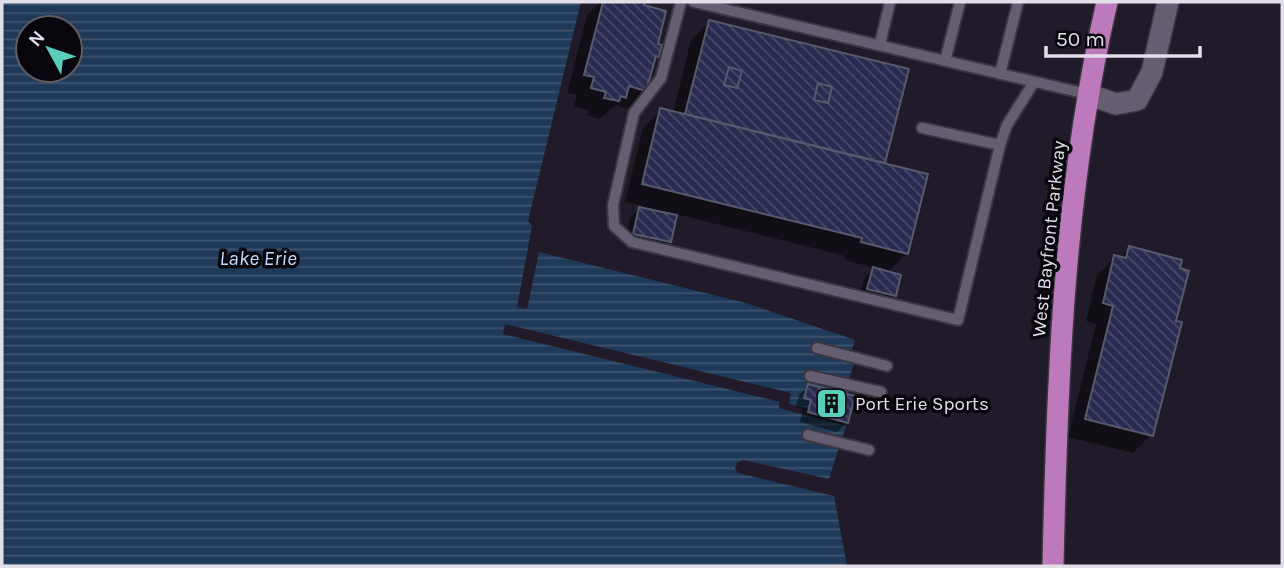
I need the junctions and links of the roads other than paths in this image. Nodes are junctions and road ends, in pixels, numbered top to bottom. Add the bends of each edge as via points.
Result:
1 (681, 2) edge
2 (694, 2) edge
3 (890, 2) edge
4 (960, 2) edge
5 (1018, 2) edge
6 (1107, 2) edge
7 (1168, 2) edge
8 (880, 44) junction
9 (945, 61) junction
10 (1000, 74) junction
11 (1034, 82) junction
12 (1087, 94) junction
13 (922, 128) dead end
14 (1000, 145) junction
15 (817, 348) dead end
16 (887, 366) dead end
17 (810, 376) dead end
18 (881, 392) dead end
19 (808, 435) dead end
20 (869, 450) dead end
21 (1053, 566) edge

1 - 14 lane via 661,78 634,113 613,205 614,226 632,242 958,320
2 - 8 lane
3 - 8 lane
4 - 9 lane
5 - 10 lane
6 - 12 highway, West Bayfront Parkway
7 - 12 street via 1152,72 1137,100 1116,104
8 - 9 lane
9 - 10 lane
10 - 11 lane
11 - 12 lane
11 - 14 lane
12 - 21 highway, West Bayfront Parkway via 1063,289
13 - 14 lane
15 - 16 lane
17 - 18 lane
19 - 20 lane

